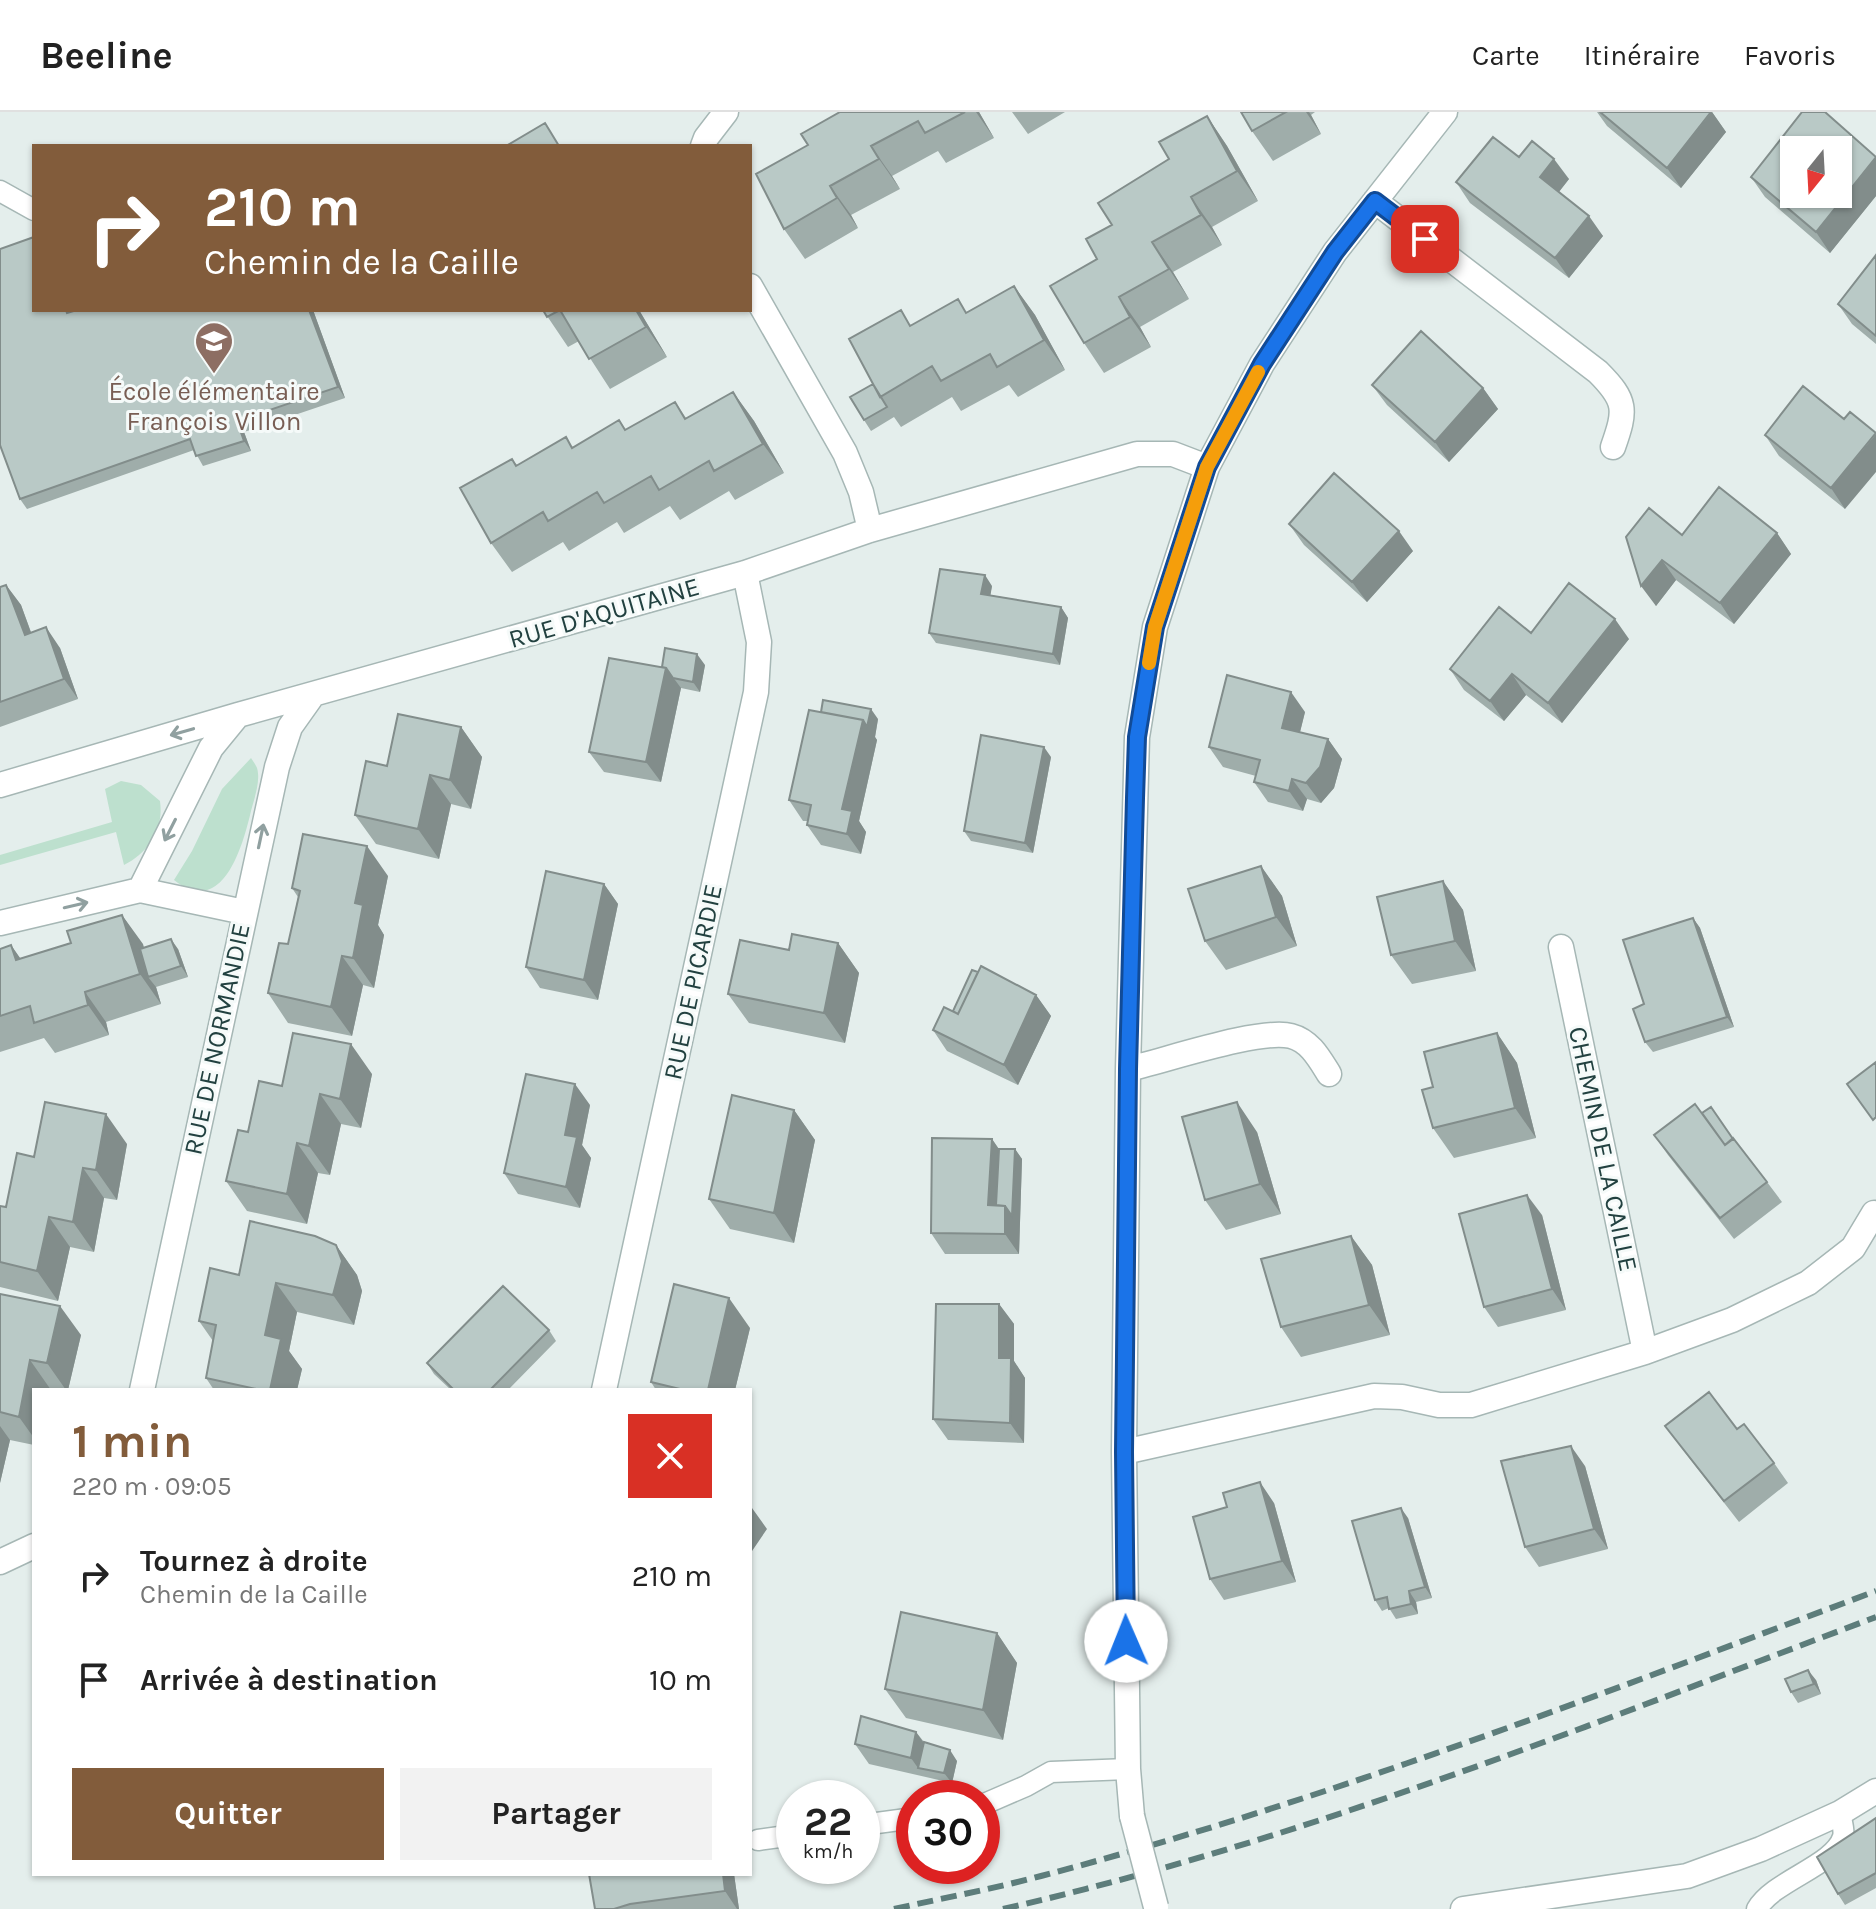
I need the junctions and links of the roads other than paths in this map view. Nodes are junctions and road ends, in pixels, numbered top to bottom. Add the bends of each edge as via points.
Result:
1 (726, 112) edge
2 (1445, 112) edge
3 (704, 144) edge
4 (0, 191) edge
5 (1375, 201) junction
6 (32, 209) edge
7 (752, 290) edge
8 (1613, 447) dead end
9 (1207, 467) junction
10 (870, 530) junction
11 (745, 573) junction
12 (312, 696) junction
13 (238, 715) junction
14 (0, 785) edge
15 (140, 890) junction
16 (244, 912) junction
17 (0, 923) edge
18 (1561, 947) dead end
19 (1128, 1069) junction
20 (1329, 1074) dead end
21 (1874, 1213) edge
22 (1645, 1352) junction
23 (142, 1388) edge
24 (604, 1388) edge
25 (1124, 1452) junction
26 (32, 1547) edge
27 (0, 1562) edge
28 (1128, 1769) junction
29 (1876, 1791) edge
30 (1000, 1797) edge
31 (1840, 1813) junction
32 (776, 1838) edge
33 (758, 1840) dead end
34 (1157, 1908) edge
35 (1463, 1909) edge
36 (1757, 1909) edge

1 - 3 street
2 - 5 street
4 - 6 lane
5 - 8 street via 1616,390 1624,418
5 - 9 street via 1262,364
7 - 10 street via 845,453
9 - 10 street, RUE D'AQUITAINE via 1173,454 1137,454
9 - 19 street via 1155,627 1137,737
10 - 11 street, RUE D'AQUITAINE
11 - 12 street, RUE D'AQUITAINE
11 - 24 street, RUE DE PICARDIE via 759,642 756,692
12 - 13 street, RUE D'AQUITAINE
16 -> 12 street, RUE DE NORMANDIE via 277,767 290,727
13 -> 14 street, RUE D'AQUITAINE
13 -> 15 street via 211,748
15 - 16 street
17 -> 15 street
16 - 23 street, RUE DE NORMANDIE
18 - 22 street, CHEMIN DE LA CAILLE
19 - 20 street via 1267,1034 1292,1036 1315,1050
19 - 25 street
21 - 22 street via 1853,1248 1808,1283 1732,1320
22 - 25 street via 1471,1405 1374,1396
25 - 28 street
26 - 27 street
28 - 30 lane via 1051,1772
28 - 34 street, bridge via 1132,1816
29 - 31 street
31 - 35 street via 1687,1876
31 - 36 lane via 1844,1835 1838,1846 1773,1891
32 - 33 lane

